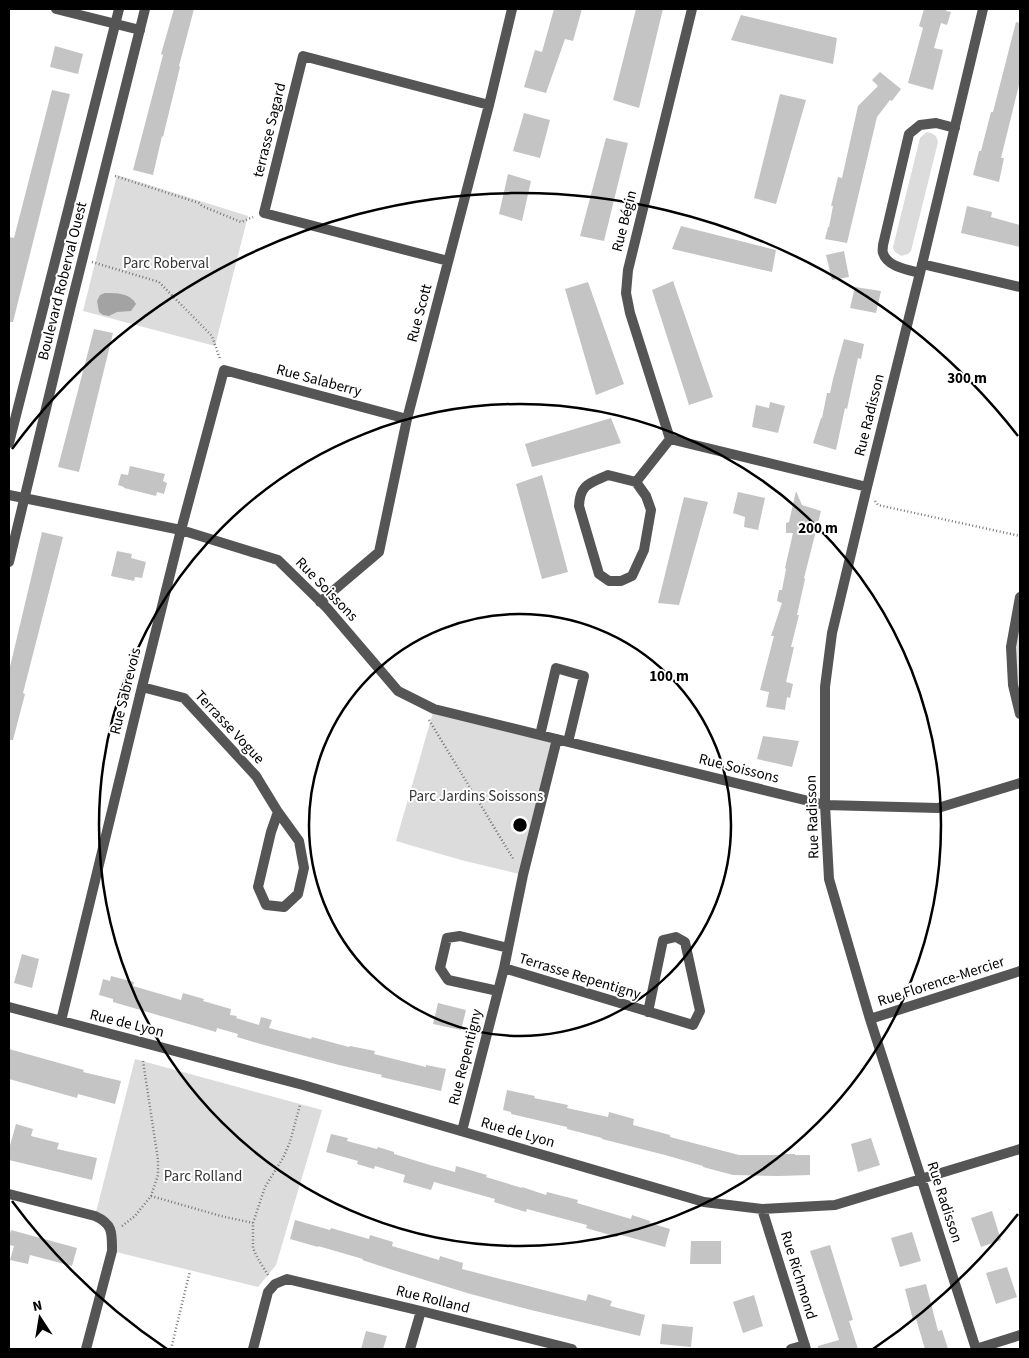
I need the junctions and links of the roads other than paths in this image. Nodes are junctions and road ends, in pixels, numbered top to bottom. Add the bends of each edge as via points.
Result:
1 (56, 9) edge
2 (119, 9) edge
3 (145, 9) edge
4 (512, 9) edge
5 (692, 9) edge
6 (983, 9) edge
7 (115, 24) junction
8 (140, 30) junction
9 (488, 105) junction
10 (955, 128) junction
11 (448, 261) junction
12 (921, 268) junction
13 (1020, 287) edge
14 (224, 370) joint
15 (407, 419) junction
16 (670, 439) junction
17 (9, 443) edge
18 (636, 482) junction
19 (866, 487) junction
20 (9, 495) edge
21 (25, 498) junction
22 (181, 530) junction
23 (9, 562) edge
24 (1020, 597) edge
25 (320, 602) junction
26 (142, 687) junction
27 (1020, 714) edge
28 (540, 734) junction
29 (557, 739) junction
30 (568, 742) junction
31 (1020, 783) edge
32 (825, 804) junction
33 (278, 812) junction
34 (508, 948) junction
35 (504, 968) junction
36 (1020, 971) edge
37 (498, 991) junction
38 (9, 1007) edge
39 (648, 1012) junction
40 (870, 1018) junction
41 (61, 1021) junction
42 (462, 1132) junction
43 (1020, 1148) edge
44 (922, 1179) junction
45 (9, 1194) edge
46 (762, 1209) junction
47 (420, 1310) junction
48 (1020, 1335) edge
49 (805, 1347) edge
50 (86, 1349) edge
51 (253, 1349) edge
52 (410, 1349) edge
53 (568, 1349) edge
54 (791, 1349) edge
55 (976, 1349) edge

1 - 7 street
2 - 7 street, Boulevard Roberval Ouest
3 - 8 street, Boulevard Roberval Ouest
4 - 9 street, Rue Scott
5 - 16 street, Rue Bégin via 630,261 626,293
6 - 10 street, Rue Radisson
7 - 8 street
7 - 17 street, Boulevard Roberval Ouest
8 - 21 street, Boulevard Roberval Ouest
9 - 11 street, Rue Scott
9 - 11 street, terrasse Sagard via 303,56 264,213
10 - 12 street, Rue Radisson
10 - 12 street via 936,123 920,125 909,134 883,253 888,261 902,268
11 - 15 street, Rue Scott
12 - 13 street
12 - 19 street, Rue Radisson
14 - 15 street, Rue Salaberry
14 - 22 street, Rue Sabrevois
15 - 25 street, Rue Scott via 378,552
16 - 18 street
16 - 19 street
18 - 18 street via 608,475 587,484 579,495 579,506 599,574 608,581 622,581 632,576 644,550 651,510
19 - 32 street, Rue Radisson via 832,634 825,687
20 - 21 street, Rue Soissons
21 - 22 street, Rue Soissons
21 - 23 street, Boulevard Roberval Ouest
22 - 25 street, Rue Soissons via 278,560
22 - 26 street, Rue Sabrevois
24 - 27 street via 1010,647 1013,685
25 - 28 street, Rue Soissons via 398,691 430,707
26 - 33 street, Terrasse Vogue via 184,698 256,776
26 - 41 street, Rue Sabrevois
28 - 29 street, Rue Soissons
28 - 30 street via 556,668 584,676
29 - 30 street, Rue Soissons
29 - 34 street, Rue Repentigny
30 - 32 street, Rue Soissons
31 - 32 street, Rue Soissons via 938,808
32 - 40 street, Rue Radisson via 829,879
33 - 33 street, Terrasse Vogue via 258,887 266,905 284,907 298,894 304,868 299,841
34 - 35 street, Rue Repentigny
34 - 37 street, Rue Repentigny via 460,936 448,938 440,968 448,980
35 - 37 street, Rue Repentigny
35 - 39 street, Terrasse Repentigny
36 - 40 street, Rue Florence-Mercier
37 - 42 street, Rue Repentigny
38 - 41 street, Rue de Lyon
39 - 39 street, Terrasse Repentigny via 663,940 676,937 685,942 700,1012 693,1025
40 - 44 street, Rue Radisson
41 - 42 street, Rue de Lyon via 303,1085
42 - 46 street, Rue de Lyon via 704,1202
43 - 44 street, Rue de Lyon
44 - 46 street, Rue de Lyon via 835,1205
44 - 55 street, Rue Radisson
45 - 50 street via 105,1221 112,1236 112,1251
46 - 49 street, Rue Richmond
47 - 51 street, Rue Rolland via 287,1279 275,1284 268,1292
47 - 52 street
47 - 53 street, Rue Rolland
48 - 55 street
49 - 54 street

